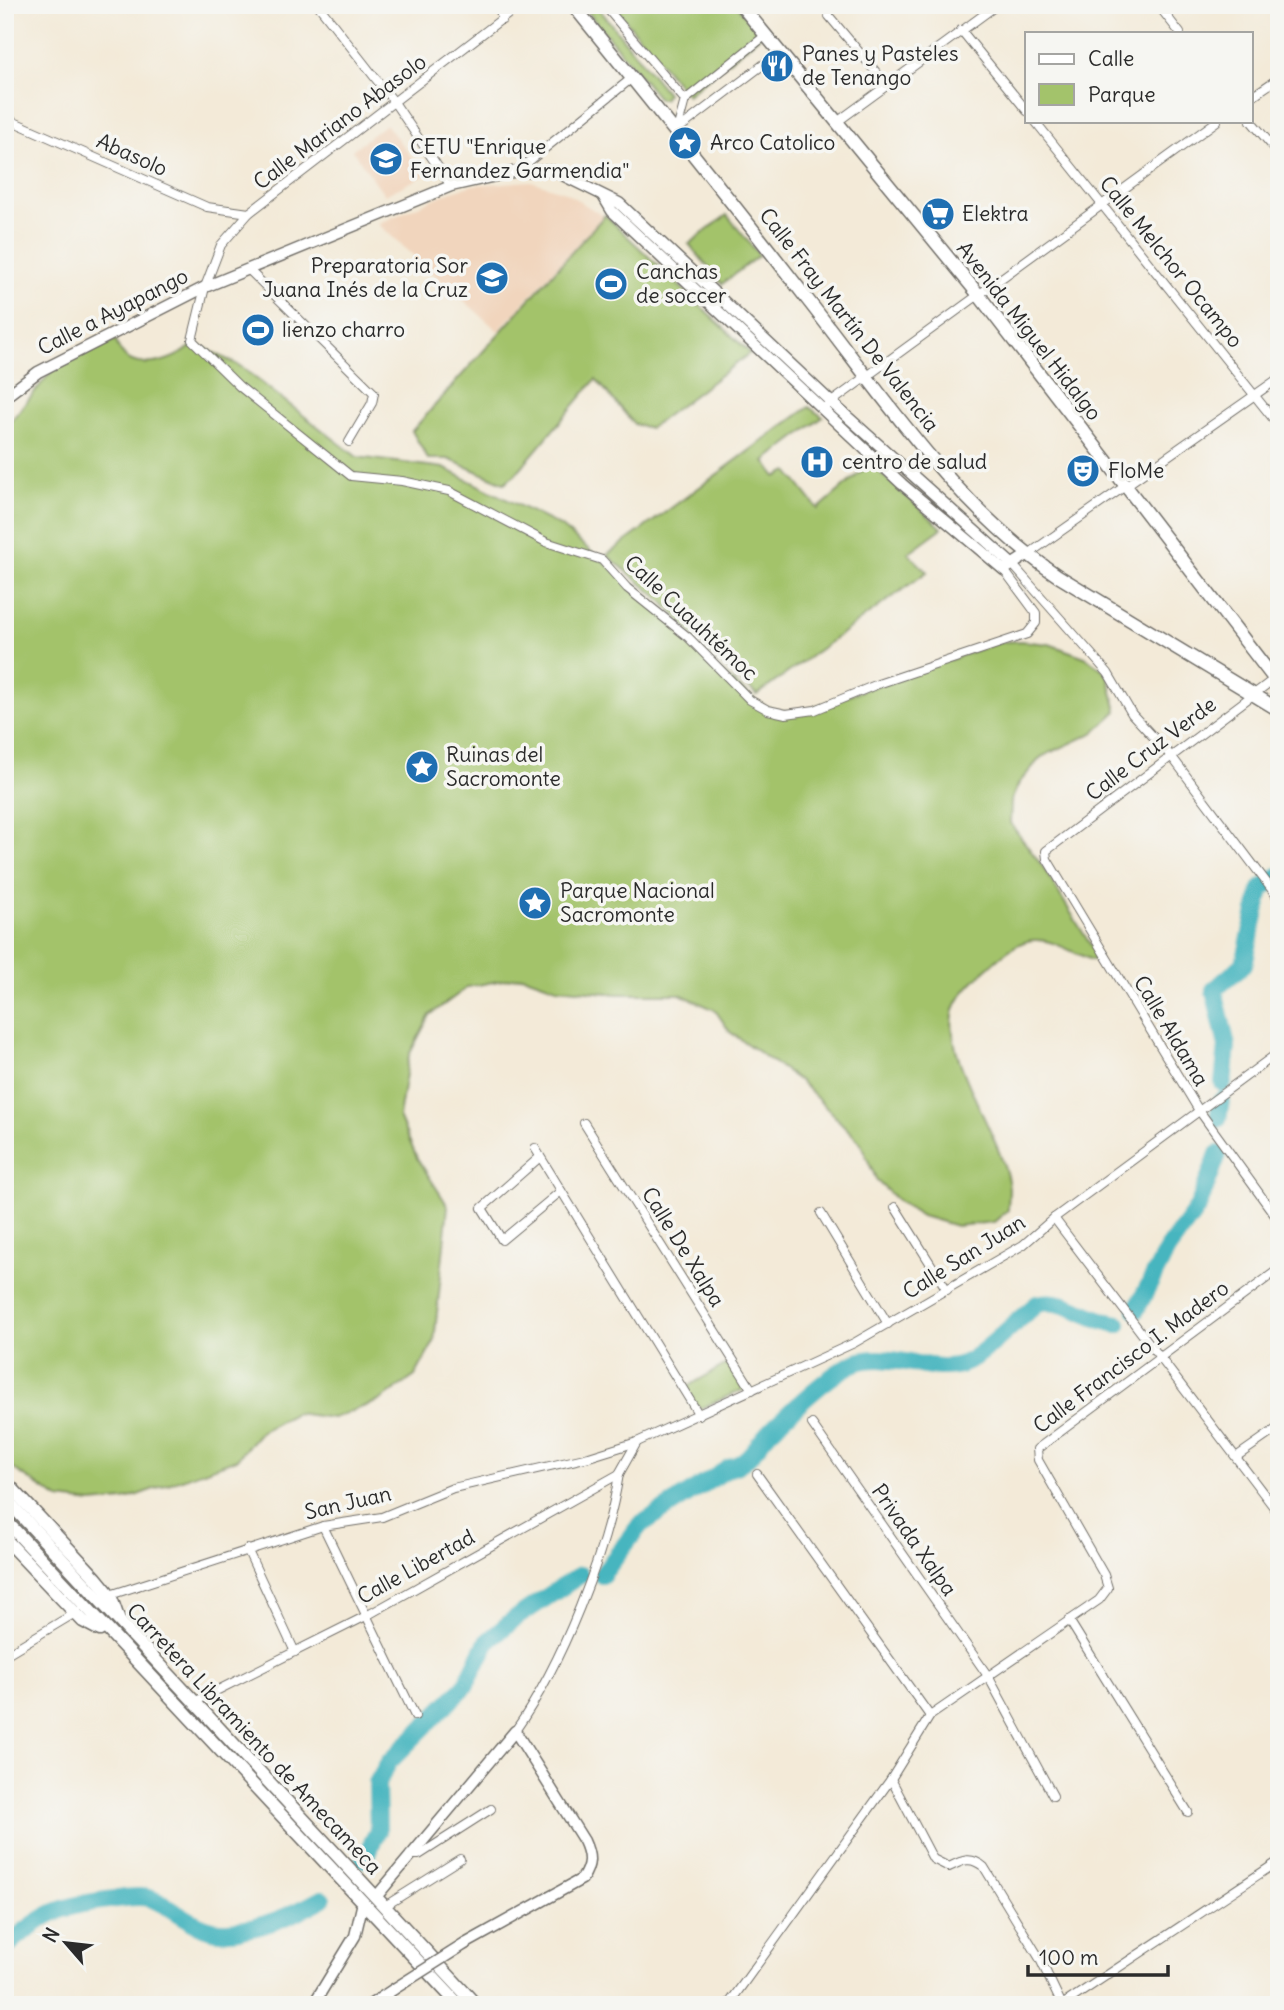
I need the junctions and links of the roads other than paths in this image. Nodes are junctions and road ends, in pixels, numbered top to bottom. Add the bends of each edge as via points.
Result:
1 (318, 5) edge
2 (499, 5) edge
3 (520, 5) edge
4 (573, 5) edge
5 (604, 5) edge
6 (741, 5) edge
7 (997, 5) edge
8 (1158, 5) edge
9 (829, 16) dead end
10 (502, 20) junction
11 (961, 30) junction
12 (1179, 32) edge
13 (766, 35) junction
14 (780, 52) junction
15 (632, 78) junction
16 (1279, 78) edge
17 (886, 84) junction
18 (1252, 96) edge
19 (685, 100) junction
20 (394, 103) junction
21 (1025, 109) edge
22 (5, 118) edge
23 (837, 122) junction
24 (1036, 122) edge
25 (1216, 122) edge
26 (1252, 122) edge
27 (677, 130) junction
28 (1279, 154) edge
29 (517, 171) junction
30 (451, 186) junction
31 (1103, 205) junction
32 (249, 213) junction
33 (249, 270) junction
34 (205, 287) junction
35 (978, 294) junction
36 (867, 376) junction
37 (1279, 378) edge
38 (1254, 395) junction
39 (5, 397) edge
40 (827, 406) junction
41 (1279, 426) edge
42 (349, 442) dead end
43 (1124, 486) junction
44 (1027, 555) junction
45 (1008, 568) junction
46 (1277, 680) edge
47 (1252, 695) junction
48 (1279, 710) edge
49 (1172, 757) junction
50 (1046, 851) joint
51 (1279, 899) edge
52 (1279, 1052) edge
53 (1198, 1109) junction
54 (584, 1123) dead end
55 (535, 1148) dead end
56 (540, 1157) junction
57 (561, 1191) junction
58 (895, 1207) dead end
59 (821, 1213) dead end
60 (1054, 1218) junction
61 (1279, 1221) edge
62 (1279, 1269) edge
63 (947, 1290) junction
64 (888, 1324) junction
65 (1161, 1358) junction
66 (752, 1390) junction
67 (699, 1416) junction
68 (812, 1424) dead end
69 (1279, 1427) edge
70 (637, 1442) junction
71 (1236, 1457) junction
72 (619, 1474) junction
73 (757, 1474) dead end
74 (5, 1480) edge
75 (5, 1498) edge
76 (1279, 1514) edge
77 (5, 1520) edge
78 (323, 1526) junction
79 (5, 1539) edge
80 (247, 1549) junction
81 (110, 1595) junction
82 (75, 1613) junction
83 (368, 1615) junction
84 (1069, 1620) junction
85 (121, 1625) junction
86 (109, 1634) junction
87 (295, 1652) junction
88 (5, 1655) edge
89 (988, 1676) junction
90 (194, 1702) junction
91 (415, 1716) dead end
92 (930, 1716) junction
93 (514, 1731) junction
94 (891, 1779) junction
95 (1053, 1796) dead end
96 (491, 1809) dead end
97 (1188, 1812) dead end
98 (410, 1855) junction
99 (460, 1859) dead end
100 (1279, 1861) edge
101 (380, 1901) junction
102 (363, 1902) junction
103 (313, 2005) edge
104 (370, 2005) edge
105 (458, 2005) edge
106 (476, 2005) edge
107 (727, 2005) edge
108 (1062, 2005) edge

1 - 20 street
2 - 10 street
3 - 10 street, Calle Mariano Abasolo
4 - 15 main road, Calle Fray Martín De Valencia
5 - 19 street
6 - 13 main road, Avenida Miguel Hidalgo
7 - 11 street
8 - 12 street
9 - 17 street
10 - 20 street, Calle Mariano Abasolo
11 - 17 street
11 - 21 street
13 - 14 main road, Avenida Miguel Hidalgo
13 - 19 street
14 - 23 main road, Avenida Miguel Hidalgo
14 - 27 street
15 - 27 main road, Calle Fray Martín De Valencia
15 - 29 street
16 - 18 street
17 - 23 street
19 - 27 street
20 - 30 street
20 - 32 street, Calle Mariano Abasolo
22 - 32 street, Abasolo via 207,207
23 - 35 main road, Avenida Miguel Hidalgo
24 - 31 street, Calle Melchor Ocampo
25 - 31 street
26 - 28 street
27 - 36 main road, Calle Fray Martín De Valencia
29 - 30 main road, Calle Cuauhtémoc
29 - 40 main road, Calle Cuauhtémoc via 554,171 619,202 683,271
30 - 33 main road, Calle Cuauhtémoc
31 - 35 street
31 - 38 street, Calle Melchor Ocampo
32 - 34 street, Calle Mariano Abasolo via 221,245
33 - 34 main road, Calle Cuauhtémoc
33 - 42 street via 374,393
34 - 39 main road, Calle a Ayapango via 38,372
34 - 45 street, Calle Cuauhtémoc via 192,340 239,386 352,476 449,491 546,542 602,560 750,700 768,710 815,710 890,679 1027,634 1037,623 1036,612
35 - 36 street
35 - 43 main road, Avenida Miguel Hidalgo
36 - 40 street
36 - 44 main road, Calle Fray Martín De Valencia via 967,501
37 - 38 street
38 - 41 street, Calle Melchor Ocampo
38 - 43 street
40 - 45 main road, Calle Cuauhtémoc via 951,527
43 - 44 street
43 - 46 main road, Avenida Miguel Hidalgo
44 - 45 main road
44 - 47 main road, Calle Fray Martín De Valencia
45 - 49 street, Calle Cuauhtémoc via 1108,673 1132,714
46 - 47 street, Calle Cruz Verde
47 - 48 main road, Calle Fray Martín De Valencia
47 - 49 street, Calle Cruz Verde
49 - 50 street, Calle Cruz Verde
49 - 51 street, Calle Cuauhtémoc
50 - 53 street, Calle Aldama
52 - 53 street, Calle San Juan
53 - 60 street, Calle San Juan
53 - 61 street, Calle Aldama
54 - 66 street, Calle De Xalpa
55 - 56 street
56 - 57 street
56 - 57 street via 482,1208 502,1240
57 - 67 street
58 - 63 street
59 - 64 street
60 - 63 street, Calle San Juan via 1023,1245
60 - 65 street
62 - 65 street, Calle Francisco I. Madero
63 - 64 street, Calle San Juan
64 - 66 street, Calle San Juan
65 - 71 street
65 - 84 street, Calle Francisco I. Madero via 1035,1451 1108,1588 1100,1600
66 - 67 street, Calle San Juan
67 - 70 street, Calle San Juan
68 - 89 street, Privada Xalpa
69 - 71 street
70 - 72 street
70 - 78 street, San Juan via 453,1488 382,1517
71 - 76 street
72 - 83 street, Calle Libertad
72 - 93 street via 608,1526 571,1624 533,1706
73 - 92 street
74 - 81 main road
75 - 85 main road, Carretera Libramiento de Amecameca
77 - 86 main road, Carretera Libramiento de Amecameca
78 - 80 street, San Juan
78 - 83 street
79 - 82 main road
80 - 81 street, San Juan
80 - 87 street
81 - 85 main road
82 - 86 main road
82 - 88 street
83 - 87 street, Calle Libertad
83 - 91 street
84 - 89 street
84 - 97 street
85 - 90 main road, Carretera Libramiento de Amecameca
86 - 102 main road, Carretera Libramiento de Amecameca
87 - 90 street, Calle Libertad
89 - 92 street
89 - 95 street, Privada Xalpa
90 - 101 main road, Carretera Libramiento de Amecameca
92 - 94 street
93 - 98 main road
93 - 104 main road, bridge via 584,1840 590,1852 589,1868 582,1879 465,1944
94 - 107 street
94 - 108 street via 933,1859 949,1867 976,1860 984,1867
96 - 98 street via 419,1856
98 - 101 main road
99 - 101 street
100 - 108 street
101 - 106 main road, Carretera Libramiento de Amecameca
102 - 103 main road via 355,1936
102 - 105 main road, Carretera Libramiento de Amecameca

